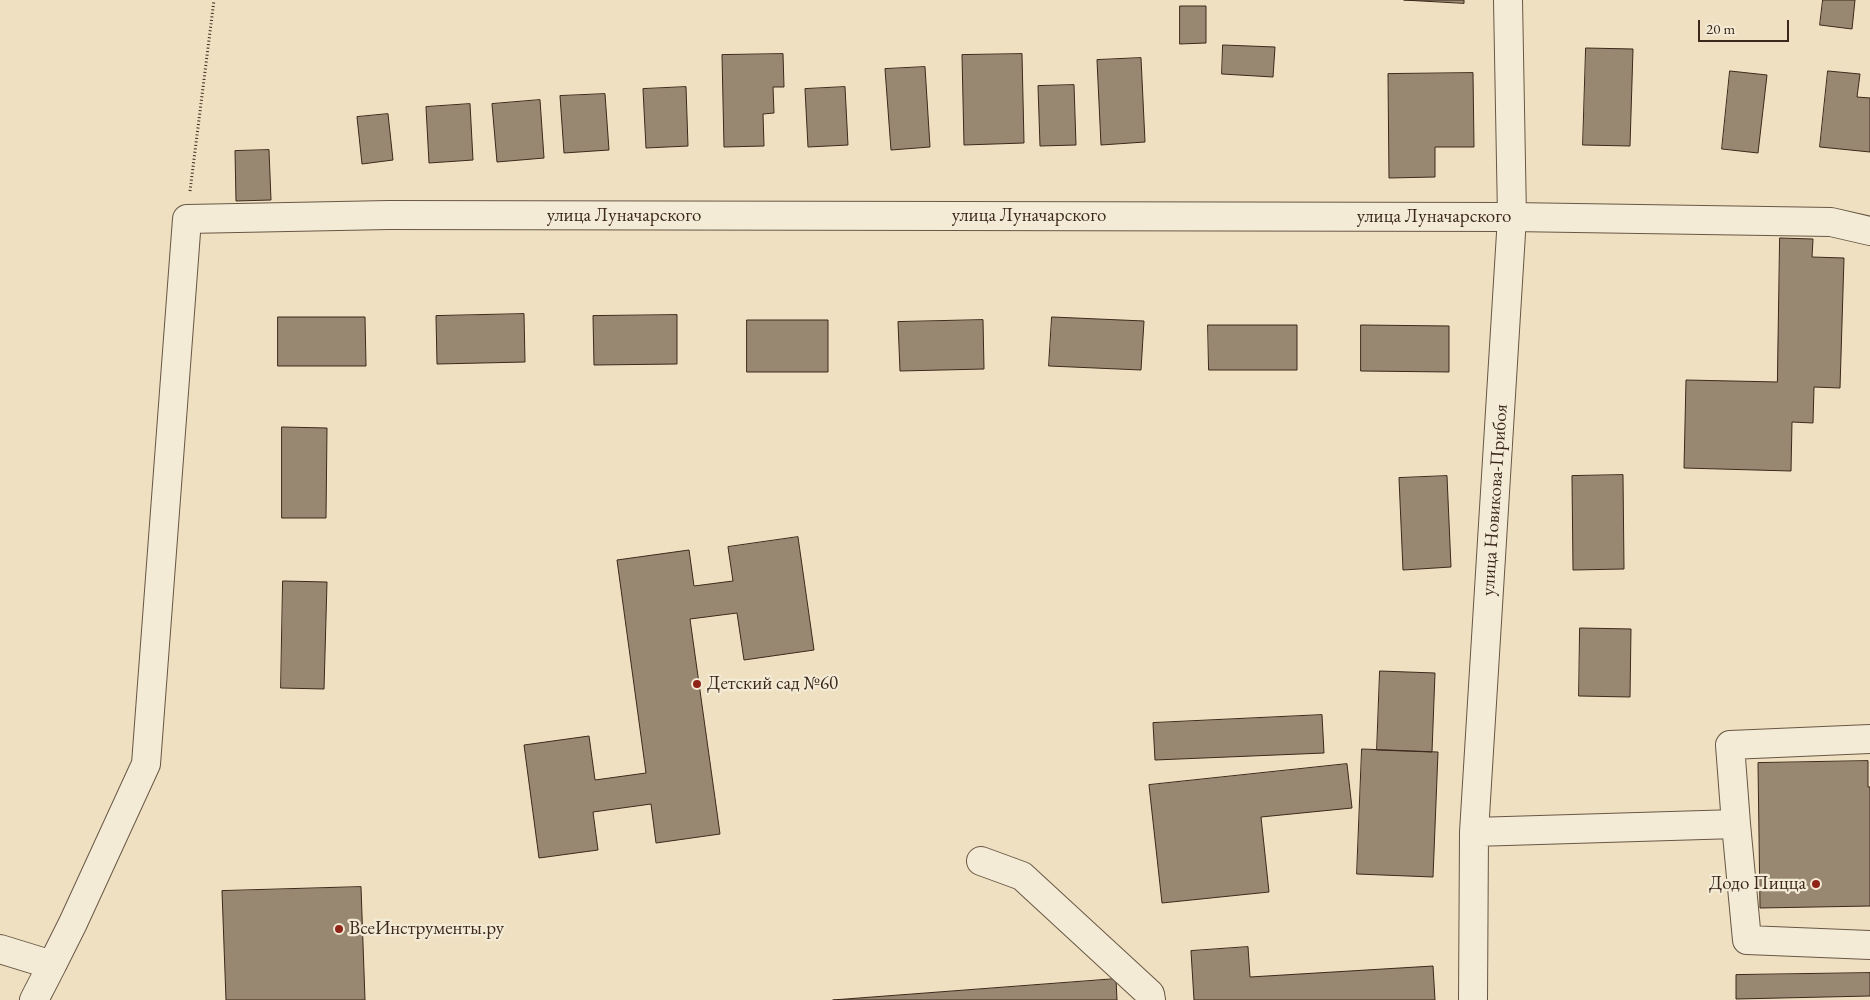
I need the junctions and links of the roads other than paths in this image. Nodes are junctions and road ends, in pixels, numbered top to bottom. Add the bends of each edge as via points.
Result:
1 (1508, 0) edge
2 (1512, 217) junction
3 (1870, 231) edge
4 (1870, 739) edge
5 (1736, 824) junction
6 (1474, 832) junction
7 (981, 861) dead end
8 (1870, 944) edge
9 (0, 949) edge
10 (52, 965) junction
11 (34, 1000) edge
12 (1151, 1000) edge
13 (1473, 1000) edge

1 - 2 street, улица Новикова-Прибоя
2 - 3 street, улица Луначарского via 1831,222
2 - 6 street, улица Новикова-Прибоя
2 - 10 street, улица Луначарского via 388,215 187,219 146,764
4 - 5 street via 1730,745
5 - 6 street
5 - 8 street via 1747,940
6 - 13 street, улица Новикова-Прибоя
7 - 12 street via 1022,876 1150,994
9 - 10 street
10 - 11 street

